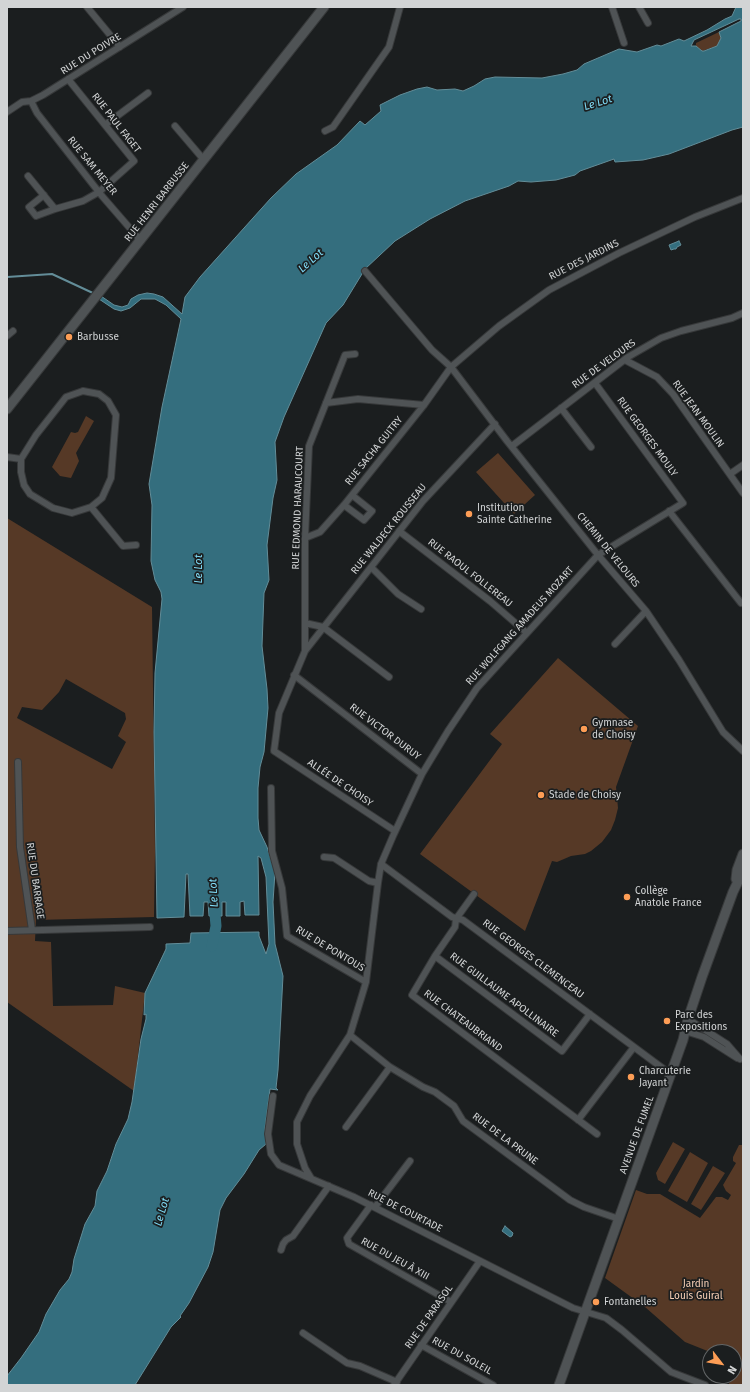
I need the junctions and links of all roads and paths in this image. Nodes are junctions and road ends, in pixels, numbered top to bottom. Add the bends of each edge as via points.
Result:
1 (87, 7) edge
2 (183, 7) edge
3 (324, 7) edge
4 (400, 7) edge
5 (612, 7) edge
6 (639, 7) edge
7 (648, 22) dead end
8 (624, 43) dead end
9 (120, 47) junction
10 (68, 79) junction
11 (148, 93) dead end
12 (31, 101) junction
13 (7, 112) edge
14 (105, 125) junction
15 (176, 126) dead end
16 (325, 130) dead end
17 (204, 160) junction
18 (28, 176) dead end
19 (99, 192) junction
20 (44, 195) junction
21 (743, 198) edge
22 (55, 209) junction
23 (141, 240) junction
24 (365, 272) dead end
25 (743, 314) edge
26 (13, 331) dead end
27 (7, 336) edge
28 (355, 354) dead end
29 (625, 360) junction
30 (451, 367) junction
31 (595, 383) junction
32 (326, 403) junction
33 (424, 405) junction
34 (562, 408) junction
35 (7, 409) edge
36 (495, 424) junction
37 (512, 446) junction
38 (591, 447) dead end
39 (7, 457) edge
40 (20, 459) junction
41 (743, 465) edge
42 (730, 474) junction
43 (743, 493) edge
44 (352, 495) junction
45 (683, 502) joint
46 (344, 505) junction
47 (91, 507) junction
48 (669, 511) junction
49 (399, 530) junction
50 (305, 538) junction
51 (136, 545) dead end
52 (598, 555) junction
53 (371, 567) junction
54 (741, 603) dead end
55 (420, 609) dead end
56 (646, 611) junction
57 (304, 623) junction
58 (323, 627) junction
59 (527, 633) junction
60 (615, 644) dead end
61 (305, 651) junction
62 (294, 675) junction
63 (389, 677) dead end
64 (743, 751) edge
65 (18, 762) dead end
66 (422, 774) junction
67 (271, 788) dead end
68 (395, 831) junction
69 (743, 854) edge
70 (324, 857) dead end
71 (381, 864) junction
72 (743, 871) edge
73 (378, 883) junction
74 (733, 892) junction
75 (474, 894) dead end
76 (456, 919) junction
77 (150, 927) dead end
78 (32, 930) junction
79 (7, 931) edge
80 (435, 956) junction
81 (366, 982) junction
82 (590, 1014) junction
83 (688, 1019) junction
84 (685, 1031) junction
85 (350, 1035) junction
86 (634, 1047) junction
87 (742, 1060) edge
88 (390, 1067) junction
89 (671, 1073) junction
90 (273, 1096) dead end
91 (578, 1120) junction
92 (346, 1127) dead end
93 (597, 1134) dead end
94 (410, 1161) dead end
95 (311, 1178) junction
96 (329, 1186) junction
97 (373, 1206) junction
98 (619, 1219) junction
99 (281, 1250) dead end
100 (480, 1261) junction
101 (451, 1302) junction
102 (585, 1312) junction
103 (303, 1333) dead end
104 (421, 1345) junction
105 (395, 1383) edge
106 (493, 1385) edge
107 (559, 1385) edge
108 (705, 1385) edge

1 - 9 street
2 - 9 street, RUE DU POIVRE
3 - 17 main road, RUE HENRI BARBUSSE
4 - 16 street via 389,47 333,127
5 - 8 street
6 - 7 street
9 - 10 street, RUE DU POIVRE
10 - 12 street, RUE DU POIVRE
10 - 14 street, RUE PAUL FAGET
11 - 14 street
12 - 13 street, RUE DU POIVRE via 22,102
12 - 19 street, RUE SAM MEYER via 37,113
14 - 19 street, RUE PAUL FAGET via 134,162
15 - 17 street
17 - 23 main road, RUE HENRI BARBUSSE
18 - 20 street
19 - 22 street via 83,201
19 - 23 street, RUE SAM MEYER
20 - 22 street
20 - 22 street via 29,207 36,216
21 - 30 street, RUE DES JARDINS via 695,217 619,253 549,290 499,326
23 - 35 main road, RUE HENRI BARBUSSE
24 - 30 street, CHEMIN DE VELOURS via 432,350
25 - 29 street, RUE DE VELOURS via 661,338
26 - 27 street
28 - 32 street, RUE EDMOND HARAUCOURT via 345,355
29 - 31 street, RUE DE VELOURS
29 - 42 street, RUE JEAN MOULIN via 657,377 673,394
30 - 33 street, RUE SACHA GUITRY
30 - 36 street, CHEMIN DE VELOURS
31 - 34 street, RUE DE VELOURS
31 - 45 street, RUE GEORGES MOULY
32 - 33 street via 358,399
32 - 50 street, RUE EDMOND HARAUCOURT via 309,446
33 - 44 street, RUE SACHA GUITRY
34 - 37 street, RUE DE VELOURS
34 - 38 street
36 - 37 street, CHEMIN DE VELOURS
36 - 49 street, RUE WALDECK ROUSSEAU
37 - 52 street, CHEMIN DE VELOURS
39 - 40 street
40 - 47 street via 24,486 35,498 53,508 72,513
40 - 47 street via 66,397 83,391 99,394 108,401 116,415 116,426 111,478 102,498
41 - 42 street
42 - 43 street, RUE JEAN MOULIN
44 - 46 street, RUE SACHA GUITRY
44 - 46 street via 372,511 364,520
45 - 48 street, RUE WOLFGANG AMADEUS MOZART
46 - 50 street, RUE SACHA GUITRY via 320,532
47 - 51 street via 123,546
48 - 52 street, RUE WOLFGANG AMADEUS MOZART
48 - 54 street
49 - 53 street, RUE WALDECK ROUSSEAU
49 - 59 street, RUE RAOUL FOLLEREAU
50 - 57 street, RUE EDMOND HARAUCOURT
52 - 56 street, CHEMIN DE VELOURS
52 - 59 street, RUE WOLFGANG AMADEUS MOZART
53 - 55 street via 398,594
53 - 58 street, RUE WALDECK ROUSSEAU
56 - 60 street
56 - 64 street, CHEMIN DE VELOURS via 724,732
57 - 58 street
57 - 61 street, RUE EDMOND HARAUCOURT
58 - 61 street, RUE WALDECK ROUSSEAU
58 - 63 street
59 - 66 street, RUE WOLFGANG AMADEUS MOZART via 477,688
61 - 62 street, RUE EDMOND HARAUCOURT
62 - 66 street, RUE VICTOR DURUY
62 - 68 street, ALLÉE DE CHOISY via 279,713 274,751
65 - 78 street, RUE DU BARRAGE via 20,846
66 - 68 street, RUE VICTOR DURUY
67 - 81 street, RUE DE PONTOUS via 272,851 282,888 287,936
68 - 71 street, RUE VICTOR DURUY
69 - 74 main road, AVENUE DE FUMEL
70 - 73 street via 334,858 369,881
71 - 73 street, RUE VICTOR DURUY
71 - 76 street, RUE GEORGES CLEMENCEAU
72 - 74 main road, AVENUE DE FUMEL
73 - 81 street, RUE VICTOR DURUY
74 - 83 main road, AVENUE DE FUMEL
75 - 76 street, RUE CHATEAUBRIAND
76 - 80 street, RUE CHATEAUBRIAND via 455,927
76 - 82 street, RUE GEORGES CLEMENCEAU via 463,920
77 - 78 street
78 - 79 street
80 - 82 street, RUE GUILLAUME APOLLINAIRE via 562,1051
80 - 91 street, RUE CHATEAUBRIAND via 412,995
81 - 85 street, RUE VICTOR DURUY
82 - 86 street, RUE GEORGES CLEMENCEAU
83 - 84 main road, AVENUE DE FUMEL
83 - 87 street via 727,1044
84 - 87 street via 704,1037
84 - 89 main road, AVENUE DE FUMEL
85 - 88 street, RUE DE LA PRUNE
85 - 95 street, RUE VICTOR DURUY via 310,1096 297,1122 297,1144
86 - 89 street, RUE GEORGES CLEMENCEAU
86 - 91 street
88 - 92 street
88 - 98 street, RUE DE LA PRUNE via 423,1088 435,1092 454,1106 463,1121 570,1200
89 - 98 main road, AVENUE DE FUMEL
90 - 95 street, RUE DE COURTADE via 268,1134 271,1154 279,1165
91 - 93 street, RUE CHATEAUBRIAND
94 - 97 street
95 - 96 street, RUE DE COURTADE
96 - 97 street, RUE DE COURTADE
96 - 99 street
97 - 100 street, RUE DE COURTADE
97 - 101 street, RUE DU JEU À XIII via 347,1238 349,1244
98 - 102 main road, AVENUE DE FUMEL
100 - 101 street, RUE DE PARASOL
100 - 102 street, RUE DE COURTADE
101 - 104 street, RUE DE PARASOL
102 - 107 main road, AVENUE DE FUMEL
102 - 108 street, RUE DE COURTADE via 606,1318 671,1372
103 - 105 street via 347,1363 360,1366
104 - 105 street, RUE DE PARASOL
104 - 106 street, RUE DU SOLEIL

